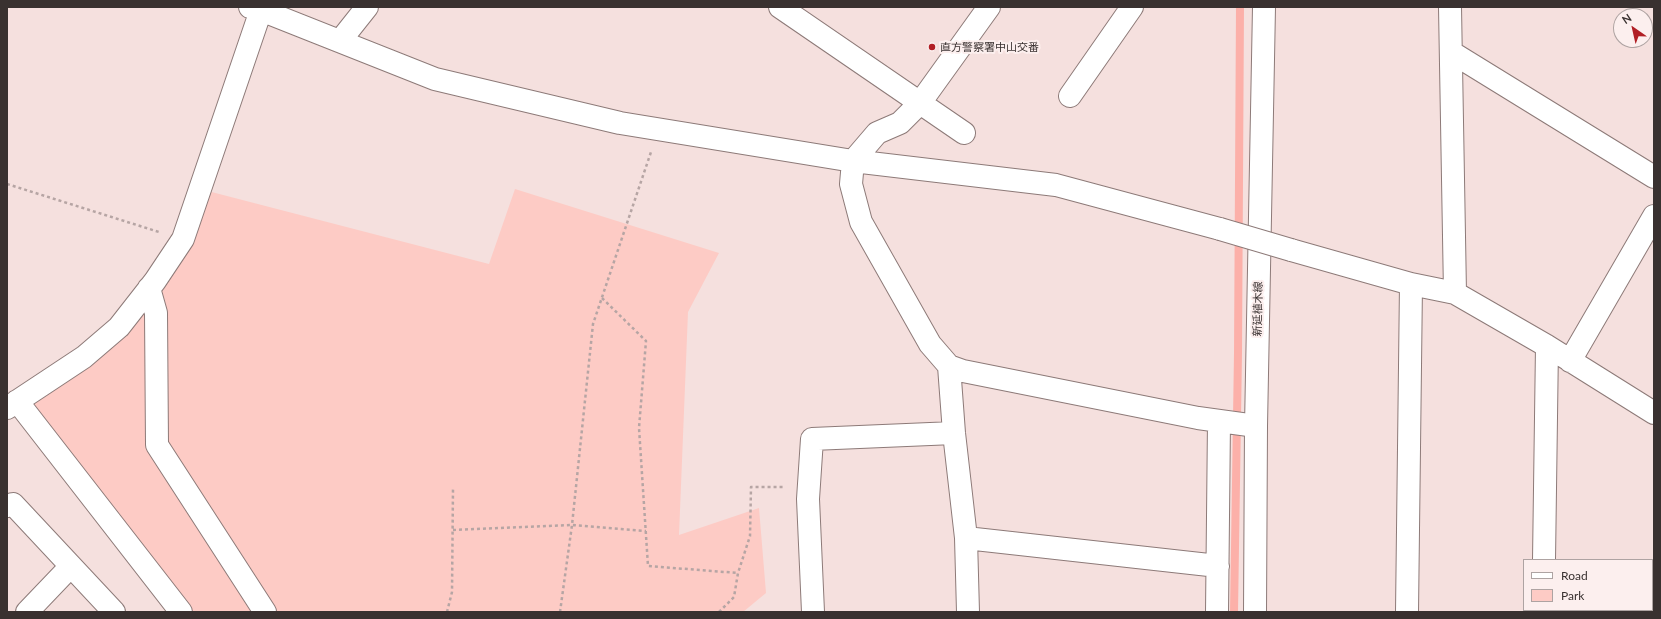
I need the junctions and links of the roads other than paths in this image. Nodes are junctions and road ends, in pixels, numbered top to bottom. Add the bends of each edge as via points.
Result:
1 (367, 7) edge
2 (780, 7) edge
3 (989, 7) edge
4 (1132, 7) edge
5 (1264, 7) edge
6 (1450, 7) edge
7 (256, 9) edge
8 (340, 40) junction
9 (1451, 52) junction
10 (1070, 96) dead end
11 (920, 103) junction
12 (964, 133) dead end
13 (853, 161) junction
14 (1654, 177) edge
15 (1654, 216) edge
16 (1411, 284) junction
17 (149, 288) junction
18 (1455, 293) junction
19 (1546, 346) junction
20 (1570, 361) junction
21 (949, 366) junction
22 (12, 404) edge
23 (1654, 414) edge
24 (1219, 421) junction
25 (1256, 426) junction
26 (954, 433) junction
27 (7, 506) edge
28 (966, 538) junction
29 (1544, 559) edge
30 (71, 566) junction
31 (1218, 566) junction
32 (26, 612) edge
33 (114, 612) edge
34 (181, 612) edge
35 (265, 612) edge
36 (813, 612) edge
37 (968, 612) edge
38 (1217, 612) edge
39 (1254, 612) edge
40 (1407, 612) edge

1 - 8 street
2 - 11 street
3 - 11 street
4 - 10 street
5 - 25 street, 新延植木線
6 - 9 street
7 - 8 street
7 - 17 street via 183,239
8 - 13 street via 435,79 620,123
9 - 14 street
9 - 18 street
11 - 12 street
11 - 13 street via 900,123 877,133
13 - 16 street, bridge via 1056,185
13 - 21 street via 851,184 861,222 930,344
15 - 20 street
16 - 18 street
16 - 40 street
17 - 22 street via 119,327 84,357
17 - 35 street via 156,313 157,445
18 - 19 street
19 - 20 street
19 - 29 street
20 - 23 street
21 - 24 street via 963,371
21 - 26 street
22 - 34 street
24 - 25 street
24 - 31 street
25 - 39 street, 新延植木線
26 - 28 street
26 - 36 street via 812,439 809,486
27 - 30 street via 13,504
28 - 31 street
28 - 37 street
30 - 32 street
30 - 33 street
31 - 38 street

